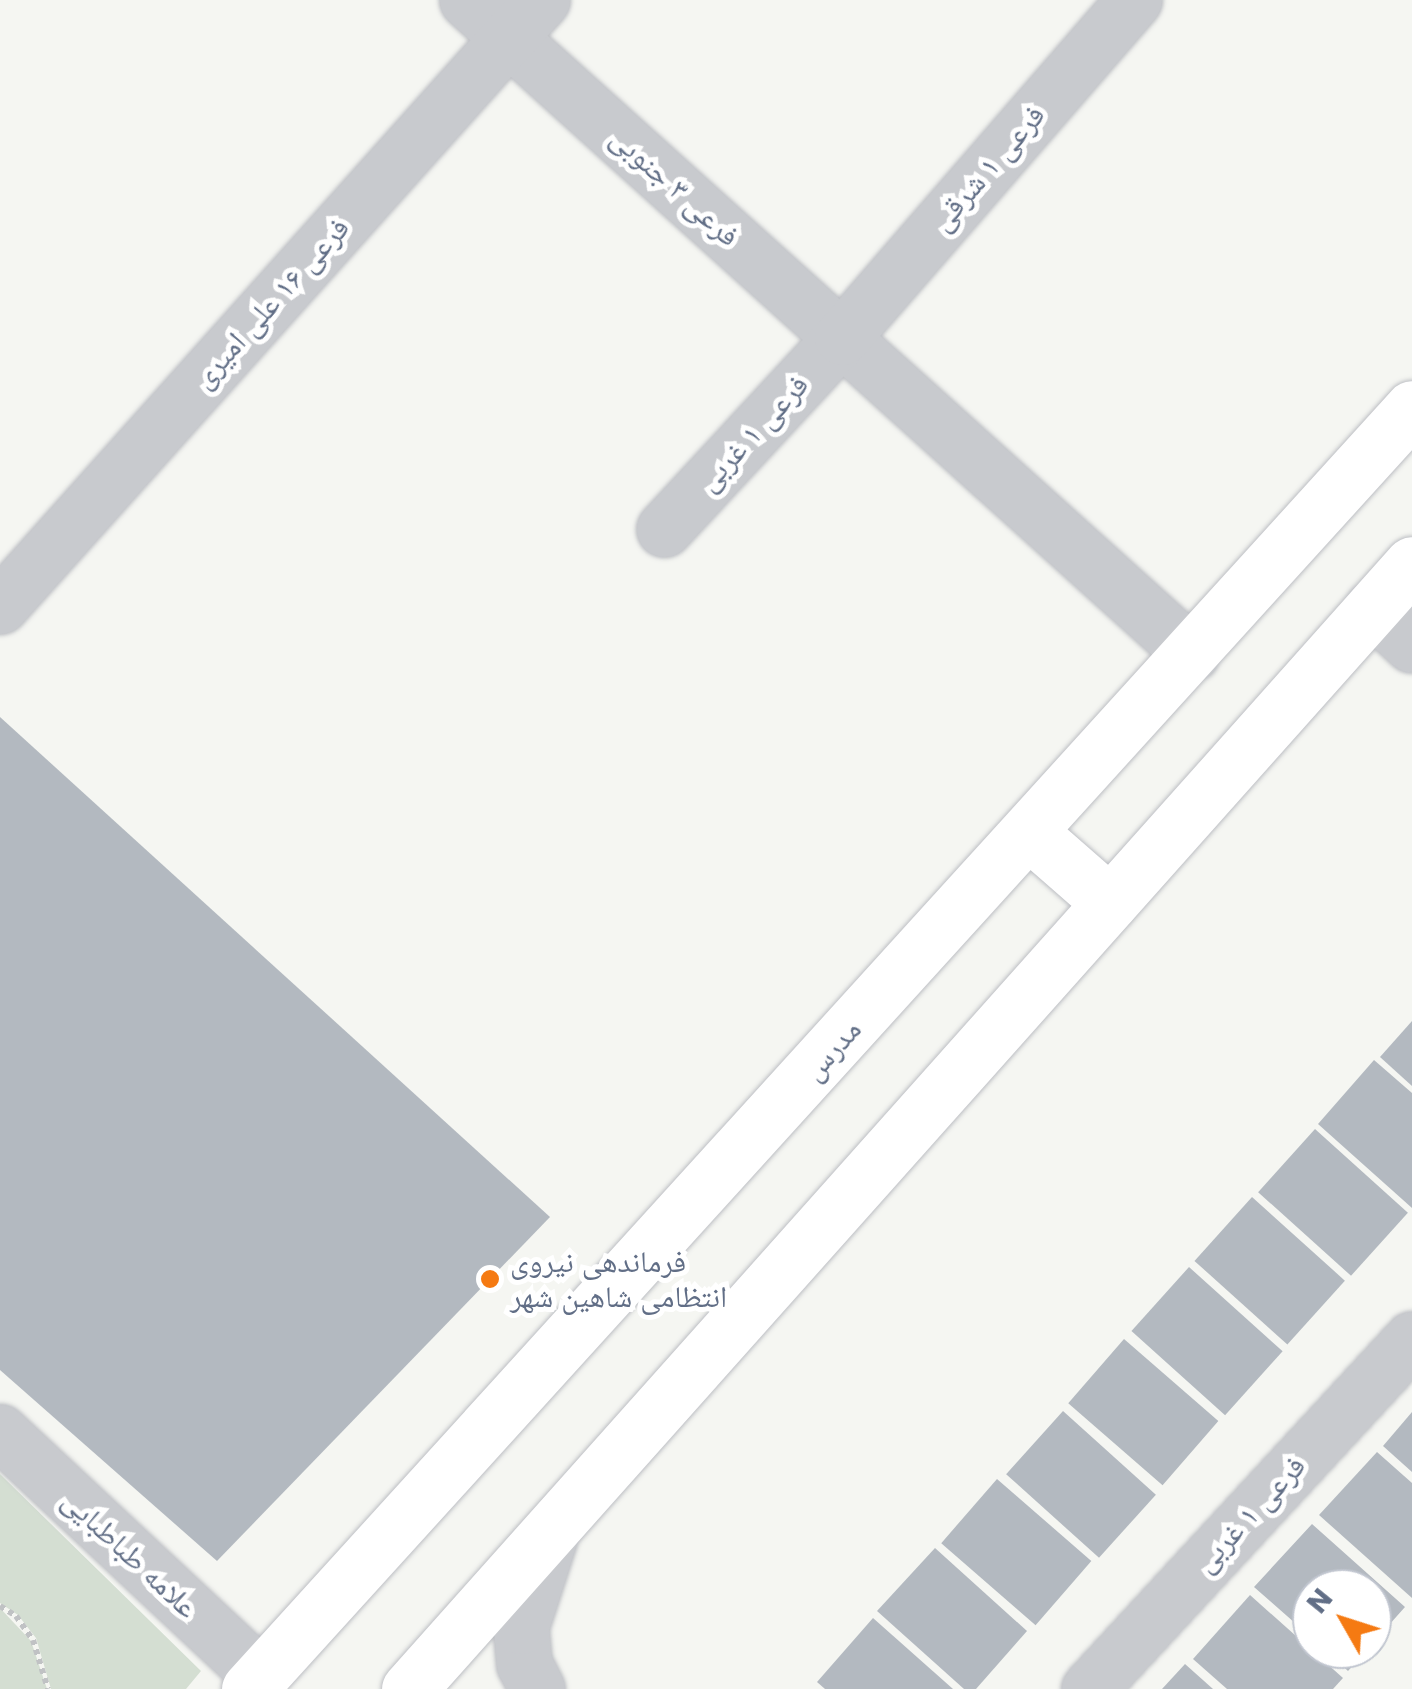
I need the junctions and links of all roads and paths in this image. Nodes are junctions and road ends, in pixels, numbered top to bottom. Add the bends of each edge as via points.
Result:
1 (467, 0) edge
2 (1134, 0) edge
3 (526, 18) edge
4 (842, 337) junction
5 (1412, 408) edge
6 (664, 529) dead end
7 (1412, 564) edge
8 (12, 570) edge
9 (1372, 608) junction
10 (1412, 644) edge
11 (1192, 654) junction
12 (1030, 834) junction
13 (1110, 903) junction
14 (1412, 1339) edge
15 (0, 1432) edge
16 (552, 1530) junction
17 (0, 1606) edge
18 (255, 1682) edge
19 (48, 1689) edge
20 (409, 1689) edge
21 (537, 1689) edge
22 (1089, 1689) edge

1 - 3 street, فرعی ۳ جنوبی
2 - 4 street, فرعی ۱ شرقی
3 - 4 street, فرعی ۳ جنوبی
3 - 8 street, فرعی ۱۶ علی امیری
4 - 6 street, فرعی ۱ غربی
4 - 11 street, فرعی ۳ جنوبی
5 - 11 main road, مدرس
7 - 9 main road
9 - 10 street
9 - 13 main road
11 - 12 main road, مدرس
12 - 13 main road
12 - 18 main road, مدرس
13 - 16 main road
14 - 22 street, فرعی ۱ غربی
15 - 18 street, علامه طباطبایی
16 - 20 main road
16 - 21 street via 521,1626 524,1664
17 - 19 path via 33,1640

